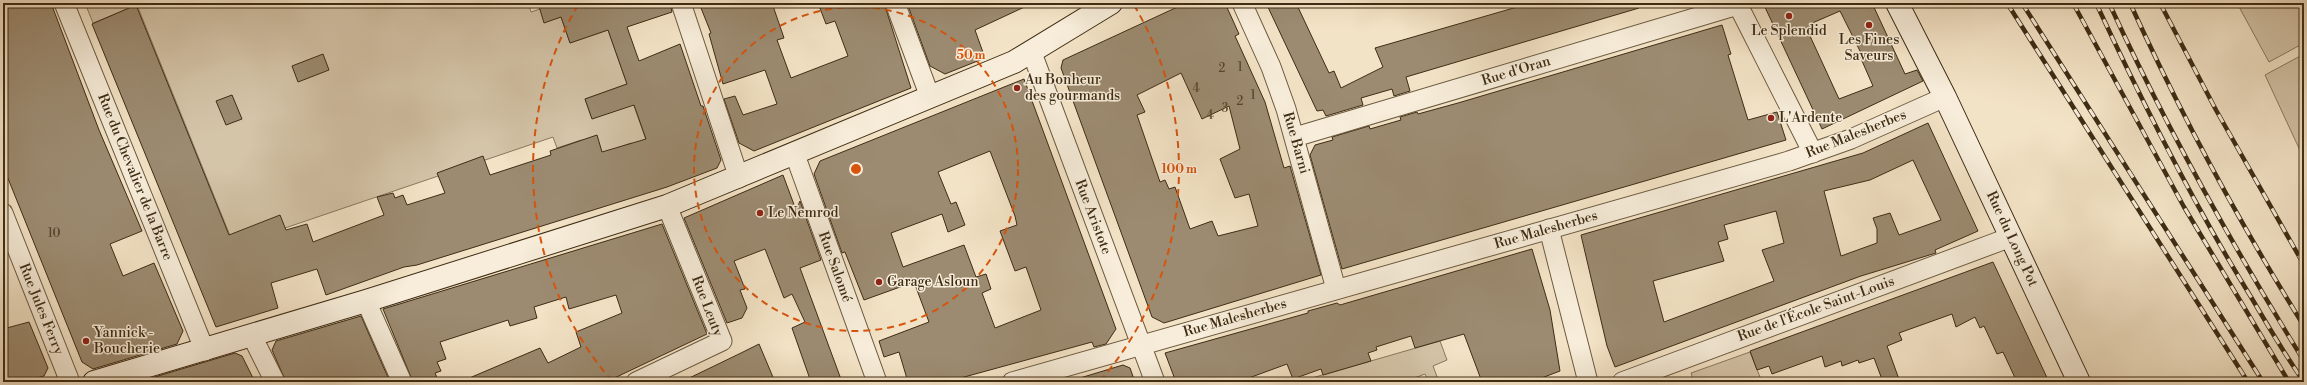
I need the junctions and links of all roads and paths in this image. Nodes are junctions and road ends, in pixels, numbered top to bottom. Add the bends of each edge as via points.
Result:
1 (64, 3) edge
2 (681, 3) edge
3 (895, 3) edge
4 (1111, 3) edge
5 (1242, 3) edge
6 (1897, 3) edge
7 (1908, 3) edge
8 (1032, 53) junction
9 (930, 97) junction
10 (1945, 97) junction
11 (1294, 137) junction
12 (794, 152) junction
13 (1813, 153) junction
14 (739, 178) junction
15 (667, 206) junction
16 (3, 213) edge
17 (1549, 229) junction
18 (2011, 237) junction
19 (1336, 289) junction
20 (366, 301) junction
21 (252, 336) junction
22 (1141, 344) junction
23 (205, 350) junction
24 (70, 382) edge
25 (94, 382) edge
26 (275, 382) edge
27 (402, 382) edge
28 (636, 382) edge
29 (877, 382) edge
30 (1012, 382) edge
31 (1155, 382) edge
32 (1588, 382) edge
33 (1622, 382) edge
34 (2079, 382) edge

1 - 23 street, Rue du Chevalier de la Barre
2 - 14 street
3 - 9 street
4 - 8 street
5 - 11 street, Rue Barni via 1274,74
6 - 10 street, Rue du Long Pot
7 - 10 street, Rue du Long Pot
8 - 9 street
8 - 22 street, Rue Aristote
9 - 12 street
10 - 13 street, Rue Malesherbes
10 - 18 street, Rue du Long Pot
11 - 13 street, Rue d'Oran via 1738,5
11 - 19 street, Rue Barni
12 - 14 street
12 - 29 street, Rue Salomé
13 - 17 street, Rue Malesherbes
14 - 15 street
15 - 20 street
15 - 28 street, Rue Leuty via 722,341
16 - 24 street, Rue Jules Ferry
17 - 19 street, Rue Malesherbes
17 - 32 street
18 - 33 street, Rue de l'École Saint-Louis
18 - 34 street, Rue du Long Pot
19 - 22 street, Rue Malesherbes
20 - 21 street
20 - 27 street
21 - 23 street
21 - 26 street
22 - 30 street, Rue Malesherbes
22 - 31 street, Rue Aristote
23 - 25 street

